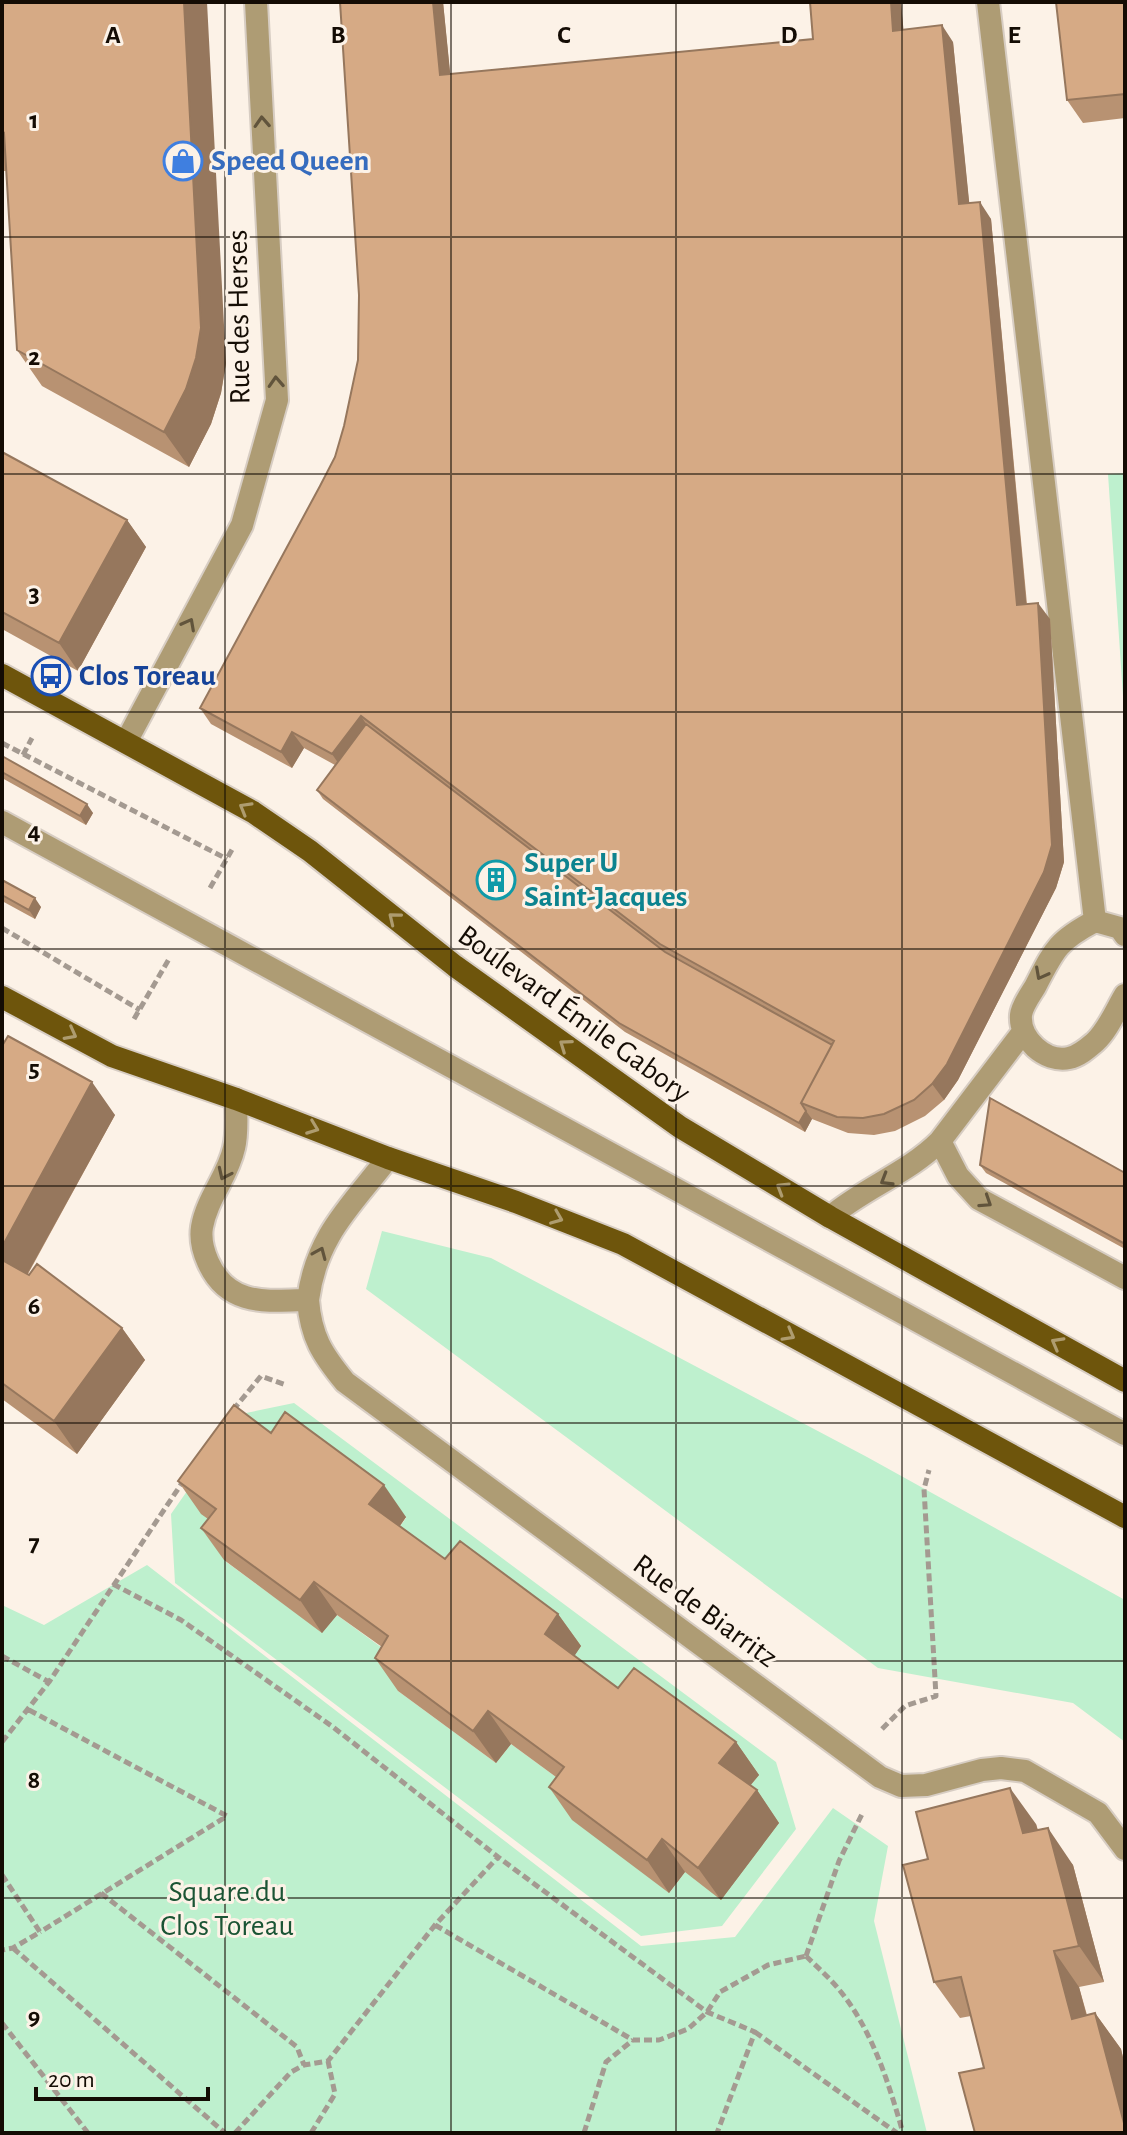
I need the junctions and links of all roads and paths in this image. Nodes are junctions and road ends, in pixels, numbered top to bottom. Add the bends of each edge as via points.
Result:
1 (256, 2) edge
2 (988, 2) edge
3 (2, 675) edge
4 (126, 742) junction
5 (2, 743) edge
6 (2, 822) edge
7 (227, 859) dead end
8 (1095, 921) junction
9 (2, 928) edge
10 (1125, 935) edge
11 (1125, 995) edge
12 (2, 997) edge
13 (140, 1010) dead end
14 (1023, 1032) junction
15 (236, 1099) junction
16 (940, 1141) junction
17 (388, 1158) junction
18 (830, 1217) junction
19 (1125, 1278) edge
20 (308, 1300) junction
21 (1125, 1381) edge
22 (286, 1385) dead end
23 (226, 1419) edge
24 (1125, 1434) edge
25 (191, 1470) edge
26 (929, 1470) dead end
27 (1125, 1517) edge
28 (113, 1584) junction
29 (2, 1656) edge
30 (49, 1682) junction
31 (29, 1710) junction
32 (2, 1742) edge
33 (880, 1777) junction
34 (1125, 1849) edge
35 (498, 1857) junction
36 (2, 1875) edge
37 (101, 1893) junction
38 (435, 1925) junction
39 (40, 1932) junction
40 (13, 1948) junction
41 (2, 1950) edge
42 (806, 1956) junction
43 (707, 2012) junction
44 (2, 2023) edge
45 (755, 2032) junction
46 (633, 2040) junction
47 (328, 2061) junction
48 (304, 2065) junction
49 (88, 2133) edge
50 (225, 2133) edge
51 (235, 2133) edge
52 (311, 2133) edge
53 (584, 2133) edge
54 (717, 2133) edge
55 (900, 2133) edge

4 -> 1 street, Rue des Herses via 242,525 277,400
2 - 8 street
3 - 4 main road, Boulevard Émile Gabory
18 -> 4 main road, Boulevard Émile Gabory via 680,1127 455,966 253,812
5 - 7 path
6 - 24 street
8 - 10 street via 1120,928
8 -> 14 street via 1054,949 1021,1012
9 - 13 path
11 - 14 street via 1098,1039 1068,1059 1050,1056
12 -> 15 main road via 112,1056
14 - 16 street
15 -> 17 main road
15 -> 20 street via 235,1144 202,1227 203,1249 215,1277 235,1294 263,1301
16 -> 18 street
16 -> 19 street via 958,1176 979,1199
20 -> 17 street via 322,1247 346,1207
17 -> 27 main road via 623,1244
21 -> 18 main road, Boulevard Émile Gabory
20 - 33 street, Rue de Biarritz via 310,1325 323,1356 345,1382
22 - 23 path via 261,1376
25 - 28 path
26 - 33 path via 924,1489 936,1696 905,1706 874,1738
28 - 30 path
28 - 35 path via 181,1620 333,1727
29 - 30 path
30 - 31 path
31 - 32 path
31 - 37 path via 227,1816
33 - 34 street, Rue de Biarritz via 901,1786 926,1785 982,1770 1025,1771 1098,1813
33 - 42 path via 839,1861
35 - 38 path
35 - 43 path
36 - 39 path
37 - 39 path
37 - 48 path via 297,2047
38 - 46 path
38 - 47 path
39 - 40 path
40 - 41 path
40 - 50 path
42 - 43 path via 768,1965 720,1992
42 - 55 path via 841,1992 866,2030 889,2085
43 - 45 path
43 - 46 path via 688,2029 659,2040
44 - 49 path
45 - 54 path
45 - 55 path
46 - 53 path via 606,2062
47 - 48 path
47 - 52 path via 335,2094
48 - 51 path via 274,2088

